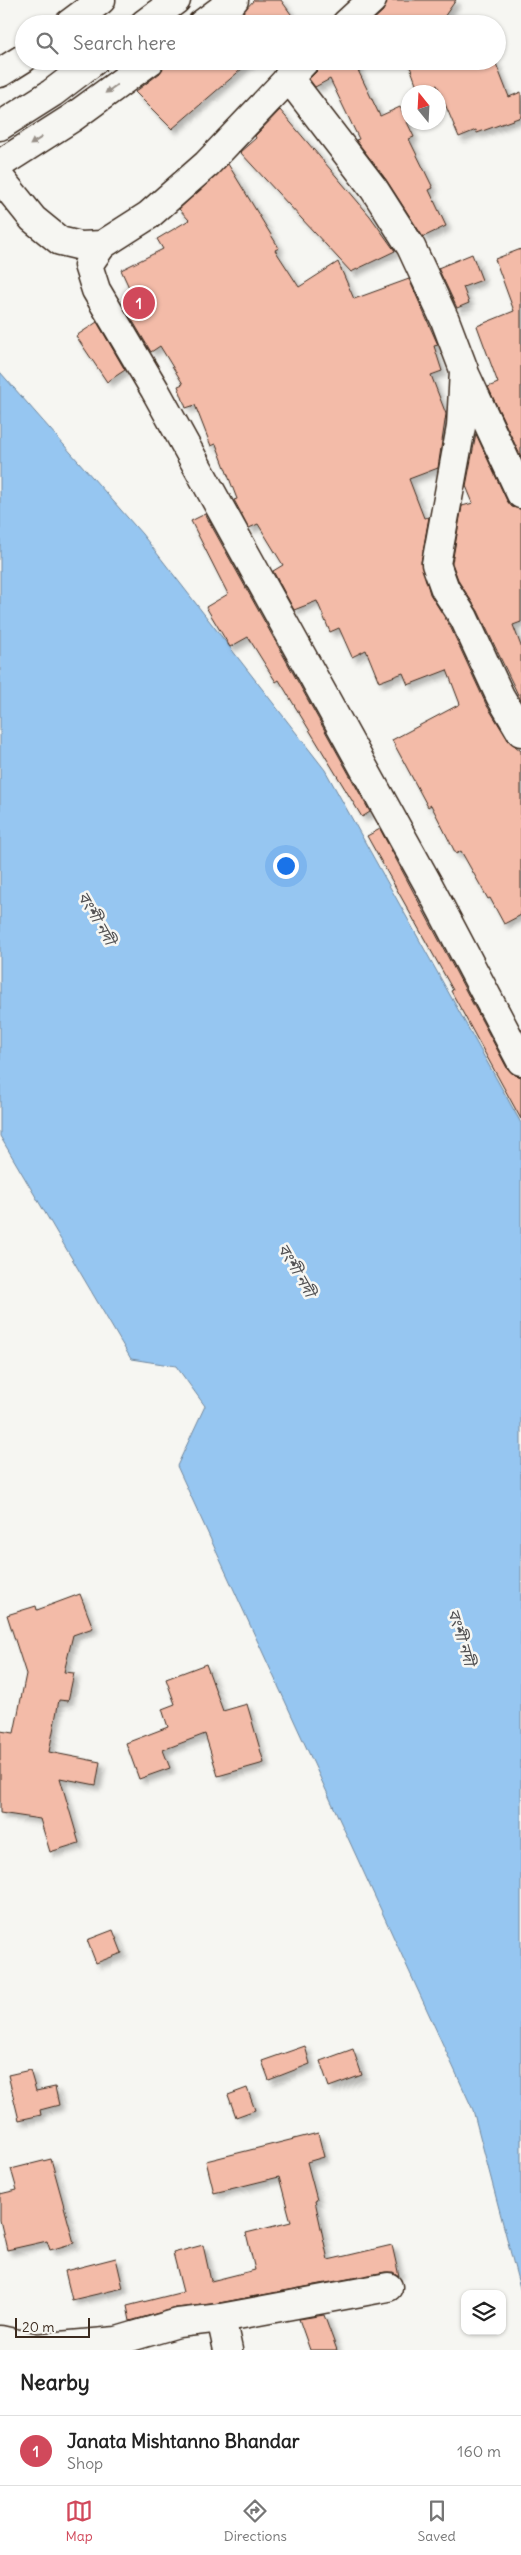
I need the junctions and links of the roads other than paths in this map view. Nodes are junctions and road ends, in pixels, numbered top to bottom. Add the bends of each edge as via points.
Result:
1 (101, 0) edge
2 (176, 0) edge
3 (234, 0) edge
4 (372, 0) edge
5 (81, 15) edge
6 (156, 15) edge
7 (214, 15) edge
8 (356, 15) edge
9 (15, 64) edge
10 (82, 70) edge
11 (138, 70) edge
12 (296, 70) edge
13 (298, 70) edge
14 (0, 73) edge
15 (0, 126) edge
16 (0, 164) edge
17 (0, 178) edge
18 (102, 245) junction
19 (464, 370) junction
20 (521, 494) edge
21 (521, 732) edge
22 (521, 1061) edge
23 (388, 2287) dead end
24 (221, 2318) junction
25 (0, 2340) edge
26 (228, 2350) edge

1 - 5 main road
2 - 6 main road
3 - 7 main road
4 - 8 main road
9 - 14 main road
10 - 15 main road
11 -> 16 main road via 72,118
12 - 18 main road via 207,164 149,215
13 - 19 main road via 411,247
17 - 18 main road via 33,219 60,241 80,246
18 - 22 main road via 88,265 96,290 155,390 428,884
19 - 20 main road
19 - 21 main road via 461,427 436,564 445,589 464,618 500,696
23 - 24 main road
24 - 25 main road via 178,2323 117,2341 36,2348
24 - 26 main road

